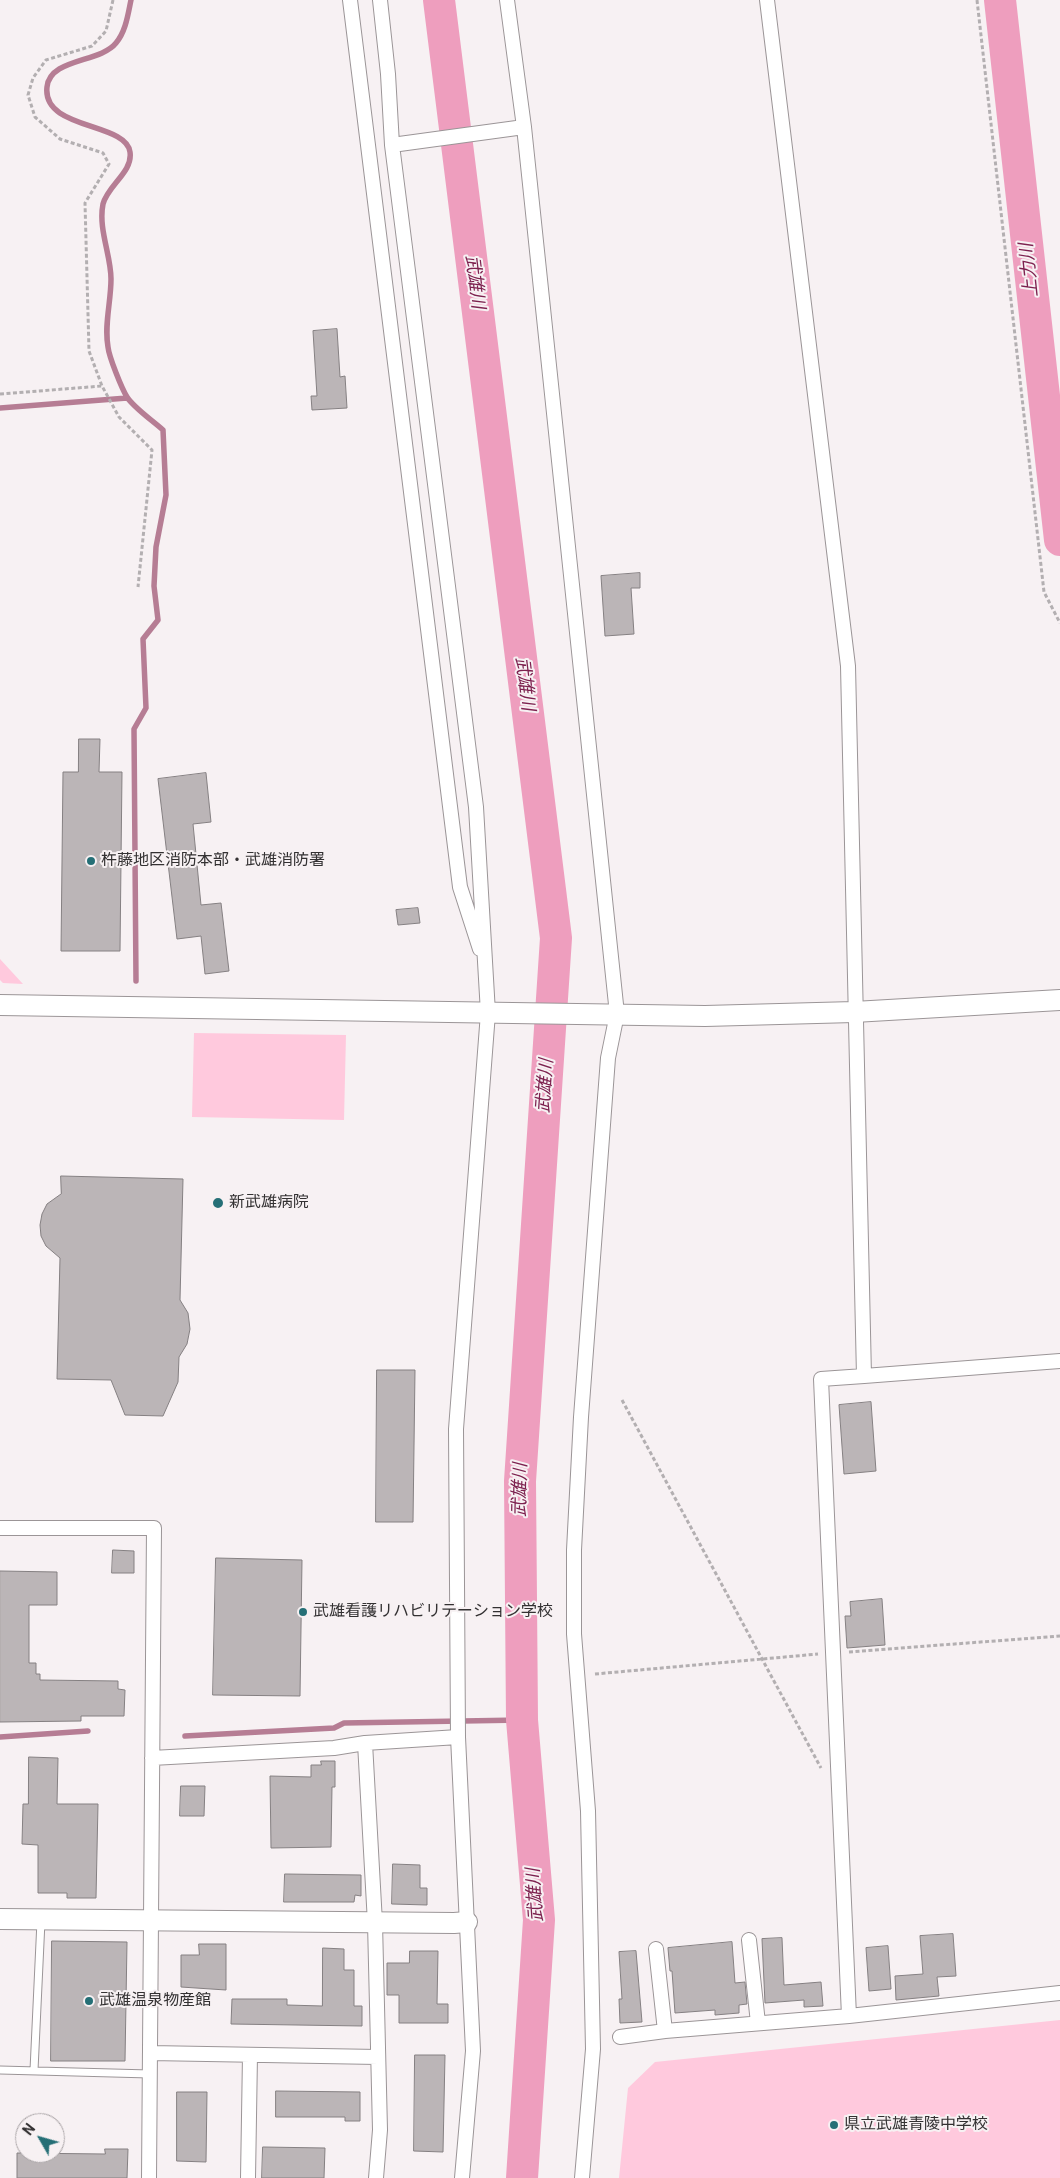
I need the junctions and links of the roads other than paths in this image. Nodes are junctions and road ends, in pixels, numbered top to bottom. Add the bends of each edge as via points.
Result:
1 (350, 0) edge
2 (380, 0) edge
3 (507, 0) edge
4 (768, 0) edge
5 (524, 128) junction
6 (392, 145) junction
7 (486, 968) junction
8 (1060, 1000) edge
9 (0, 1005) edge
10 (854, 1012) junction
11 (491, 1013) junction
12 (614, 1014) junction
13 (1060, 1361) edge
14 (864, 1376) junction
15 (0, 1528) edge
16 (458, 1737) junction
17 (365, 1743) junction
18 (152, 1758) junction
19 (0, 1919) edge
20 (41, 1919) junction
21 (150, 1920) junction
22 (467, 1922) junction
23 (375, 1923) junction
24 (749, 1940) dead end
25 (656, 1949) dead end
26 (1060, 1993) edge
27 (849, 2016) junction
28 (758, 2023) junction
29 (665, 2031) junction
30 (620, 2036) dead end
31 (150, 2053) junction
32 (250, 2055) junction
33 (378, 2057) junction
34 (0, 2070) edge
35 (34, 2070) junction
36 (150, 2074) junction
37 (149, 2178) edge
38 (248, 2178) edge
39 (376, 2178) edge
40 (462, 2178) edge
41 (582, 2178) edge

1 - 7 street via 460,887
2 - 6 street
3 - 5 street
4 - 10 street via 848,666
5 - 6 street
5 - 12 street
6 - 7 street via 476,807
7 - 11 street
8 - 10 street
9 - 11 street
10 - 12 street via 705,1016
10 - 14 street
11 - 12 street
11 - 16 street via 456,1429
12 - 41 street via 581,1417 574,1550 574,1634 588,1811 593,2049
13 - 14 street
14 - 27 street via 821,1379
15 - 18 street via 154,1528
16 - 17 street
16 - 22 street
17 - 18 street via 334,1748
17 - 23 street
18 - 21 street
19 - 20 street
20 - 21 street
20 - 35 lane
21 - 23 street
21 - 31 street
22 - 23 street
22 - 40 street via 473,2052
23 - 33 street
24 - 28 street
25 - 29 street
26 - 27 street
27 - 28 street
28 - 29 street
29 - 30 street
31 - 32 street
31 - 36 street
32 - 33 street
32 - 38 street
33 - 39 street via 380,2130
34 - 35 lane
35 - 36 lane
36 - 37 street

